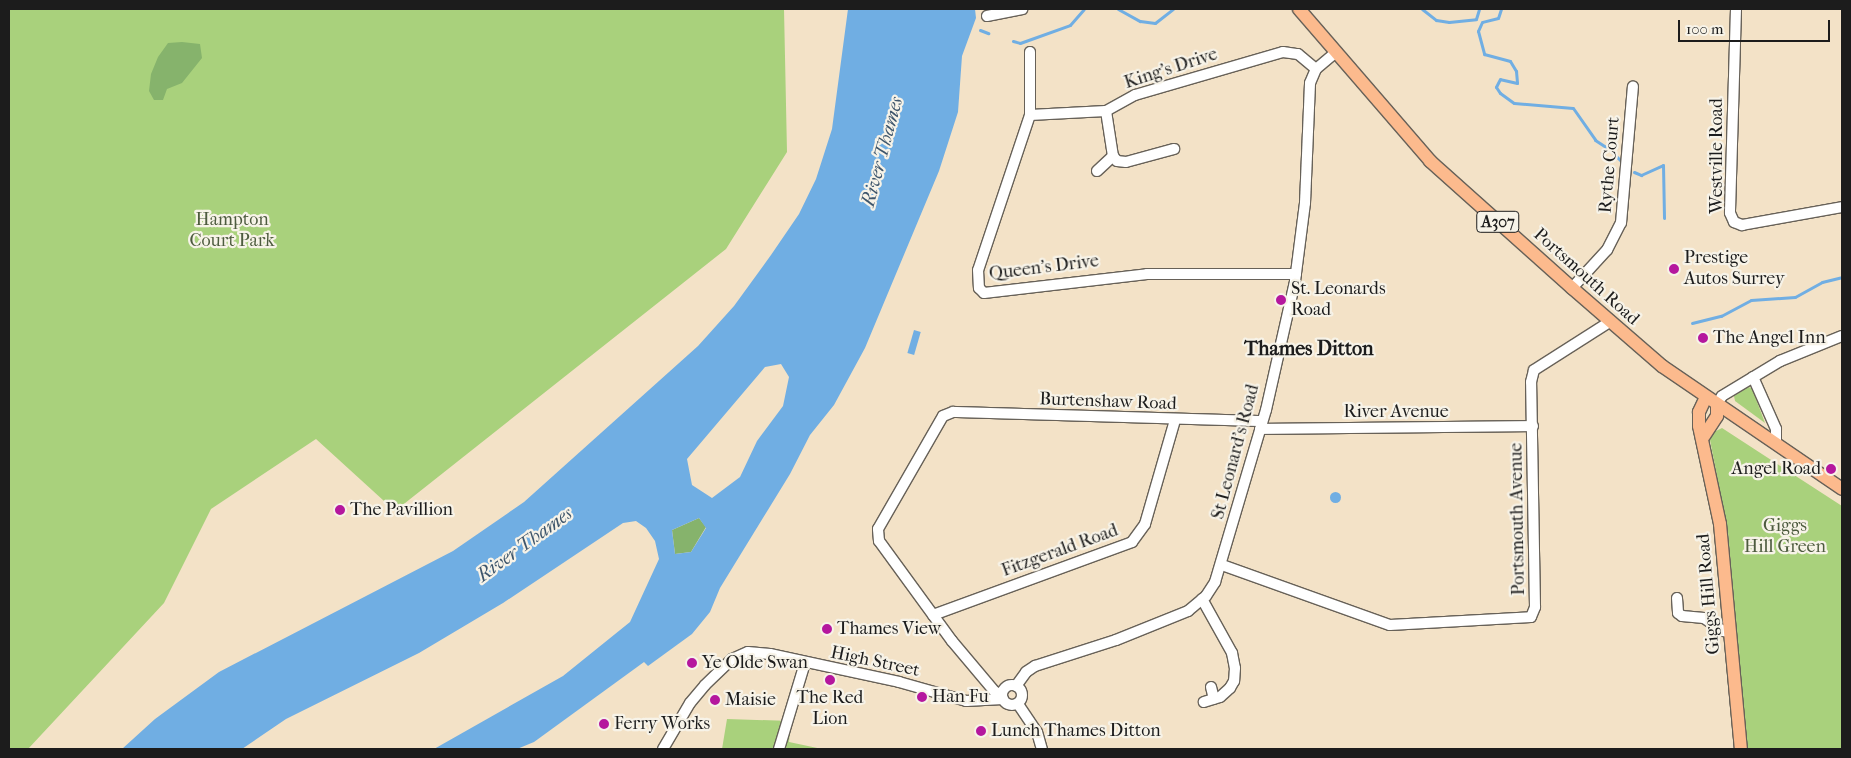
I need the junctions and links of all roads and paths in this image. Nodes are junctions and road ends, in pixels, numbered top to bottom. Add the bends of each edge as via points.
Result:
1 (1022, 9) edge
2 (1299, 9) edge
3 (1736, 9) edge
4 (987, 16) dead end
5 (1030, 52) dead end
6 (1336, 52) junction
7 (1316, 69) junction
8 (1633, 87) dead end
9 (1106, 111) junction
10 (1030, 115) junction
11 (1174, 149) dead end
12 (1113, 156) junction
13 (1097, 171) dead end
14 (1842, 207) edge
15 (1296, 274) junction
16 (1572, 288) junction
17 (1610, 321) junction
18 (1842, 336) edge
19 (1753, 377) junction
20 (1712, 401) junction
21 (1175, 420) junction
22 (1261, 425) junction
23 (1533, 426) junction
24 (1704, 436) junction
25 (1776, 444) junction
26 (1842, 489) edge
27 (1222, 565) junction
28 (1677, 598) dead end
29 (1202, 599) junction
30 (933, 615) junction
31 (1730, 632) junction
32 (804, 663) junction
33 (1016, 686) junction
34 (1210, 687) dead end
35 (1003, 696) junction
36 (1018, 704) junction
37 (663, 749) edge
38 (779, 749) edge
39 (1042, 749) edge
40 (1741, 749) edge

1 - 4 street
2 - 6 main road, Portsmouth Road / A307
3 - 14 street, Westville Road via 1730,213 1734,222 1742,225
5 - 10 street
6 - 7 street
6 - 16 main road, Portsmouth Road / A307 via 1430,161
7 - 9 street, King's Drive via 1298,54 1283,52 1135,95
7 - 15 street, St Leonard's Road via 1310,83 1307,186
8 - 16 street, Rythe Court via 1621,223 1596,266
9 - 10 street, King's Drive
9 - 12 street
10 - 15 street, Queen's Drive via 978,270 978,288 984,293 1147,274
11 - 12 street via 1126,162 1117,161
12 - 13 street
15 - 22 street, St Leonard's Road
16 - 17 main road, Portsmouth Road / A307
17 - 20 main road, Portsmouth Road / A307 via 1662,366
17 - 23 street, Portsmouth Avenue via 1534,370
18 - 19 street via 1802,350
19 - 20 street
19 - 25 street via 1776,429
20 - 24 main road via 1717,416
20 - 24 main road, Giggs Hill Road via 1699,412
20 - 25 main road, Portsmouth Road / A307
21 - 22 street, Burtenshaw Road
21 - 30 street, Fitzgerald Road via 1145,524 1132,542
21 - 30 street, Burtenshaw Road via 946,413 877,533 888,556
22 - 23 street, River Avenue
22 - 27 street, St Leonard's Road
23 - 27 street, Portsmouth Avenue via 1536,606 1534,614 1526,620 1390,625
24 - 31 main road, Giggs Hill Road via 1721,533
25 - 26 main road, Portsmouth Road / A307
27 - 29 street, St Leonard's Road via 1215,582
28 - 31 street via 1678,613 1682,616 1704,618
29 - 33 street, St Leonard's Road via 1169,621 1035,666
29 - 34 street via 1232,653 1235,668 1230,688 1209,701
30 - 35 street via 990,687
31 - 40 main road, Giggs Hill Road
32 - 35 street, High Street via 899,682 966,701
32 - 37 street, High Street via 770,654 740,655 705,685 690,703
32 - 38 street
33 - 35 street via 1009,686
33 - 36 street via 1022,692
35 - 36 street via 1010,705
36 - 39 street via 1037,732

